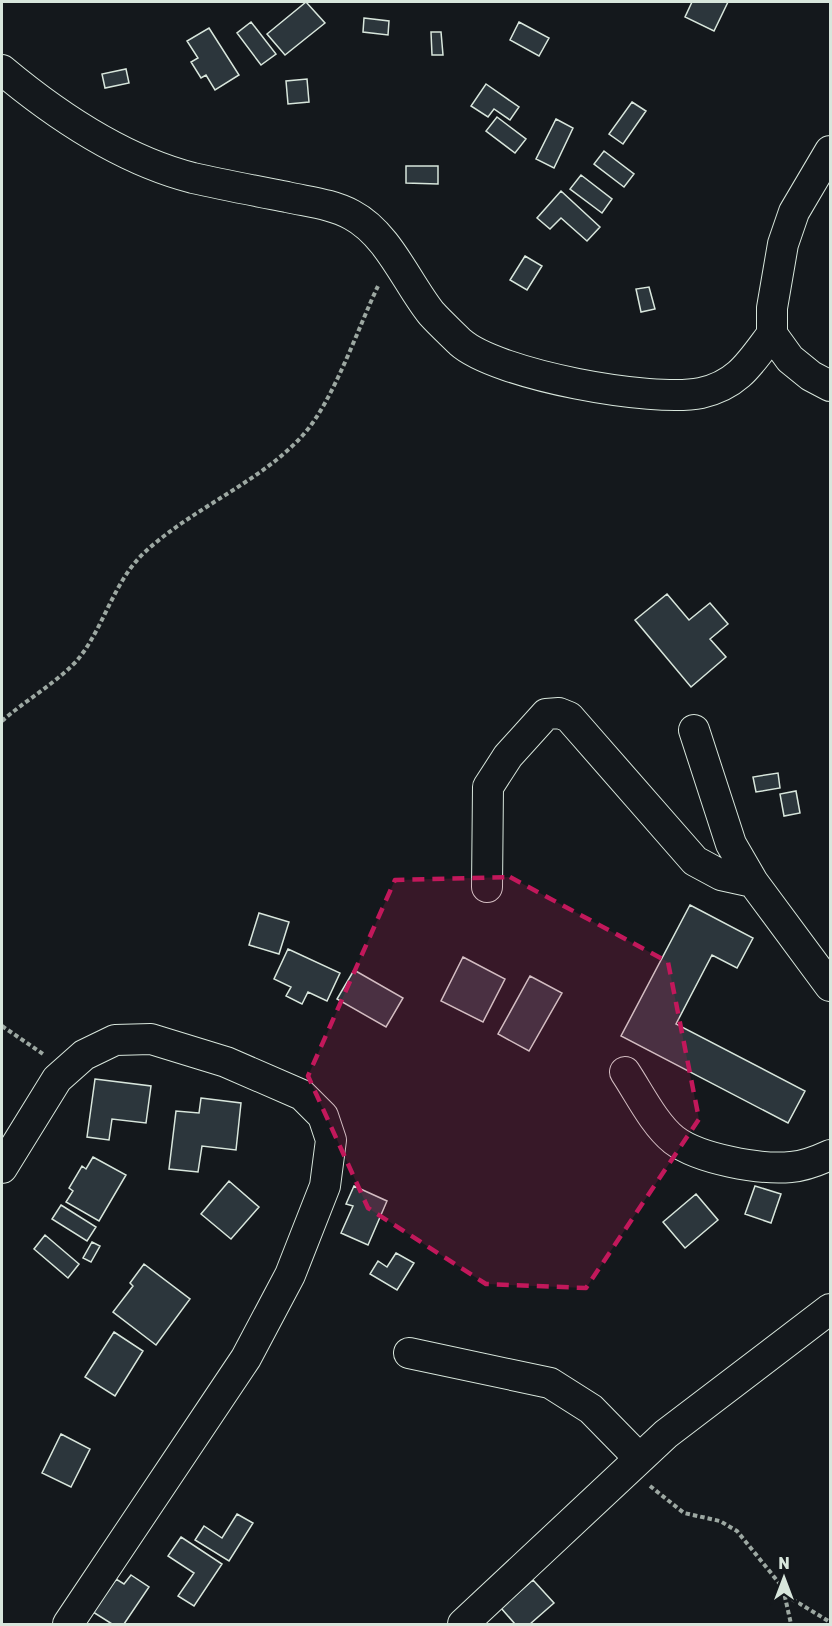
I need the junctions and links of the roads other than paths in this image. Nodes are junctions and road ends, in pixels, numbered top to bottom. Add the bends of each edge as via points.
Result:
1 (2, 70) edge
2 (831, 151) edge
3 (772, 334) junction
4 (831, 386) edge
5 (694, 730) dead end
6 (753, 882) junction
7 (487, 887) dead end
8 (831, 986) edge
9 (625, 1072) dead end
10 (831, 1155) edge
11 (2, 1168) edge
12 (831, 1309) edge
13 (409, 1353) dead end
14 (634, 1464) junction
15 (68, 1624) edge
16 (463, 1624) edge

1 - 3 street via 50,110 128,154 191,177 332,206 354,216 393,255 432,314 463,344 497,362 547,379 654,393 701,393 741,375
2 - 3 street via 794,212 783,244 775,280
3 - 4 street via 790,359
5 - 6 street via 731,844
6 - 7 street via 721,875 695,861 569,717 559,713 546,714 508,756 488,787
6 - 8 street
9 - 10 street via 674,1140 703,1154 751,1165 788,1168
11 - 15 street via 57,1079 84,1055 115,1040 152,1039 226,1062 302,1095 323,1116 331,1140 325,1186 290,1275 251,1348
12 - 14 street via 666,1434
13 - 14 street via 550,1383 591,1409
14 - 16 street

